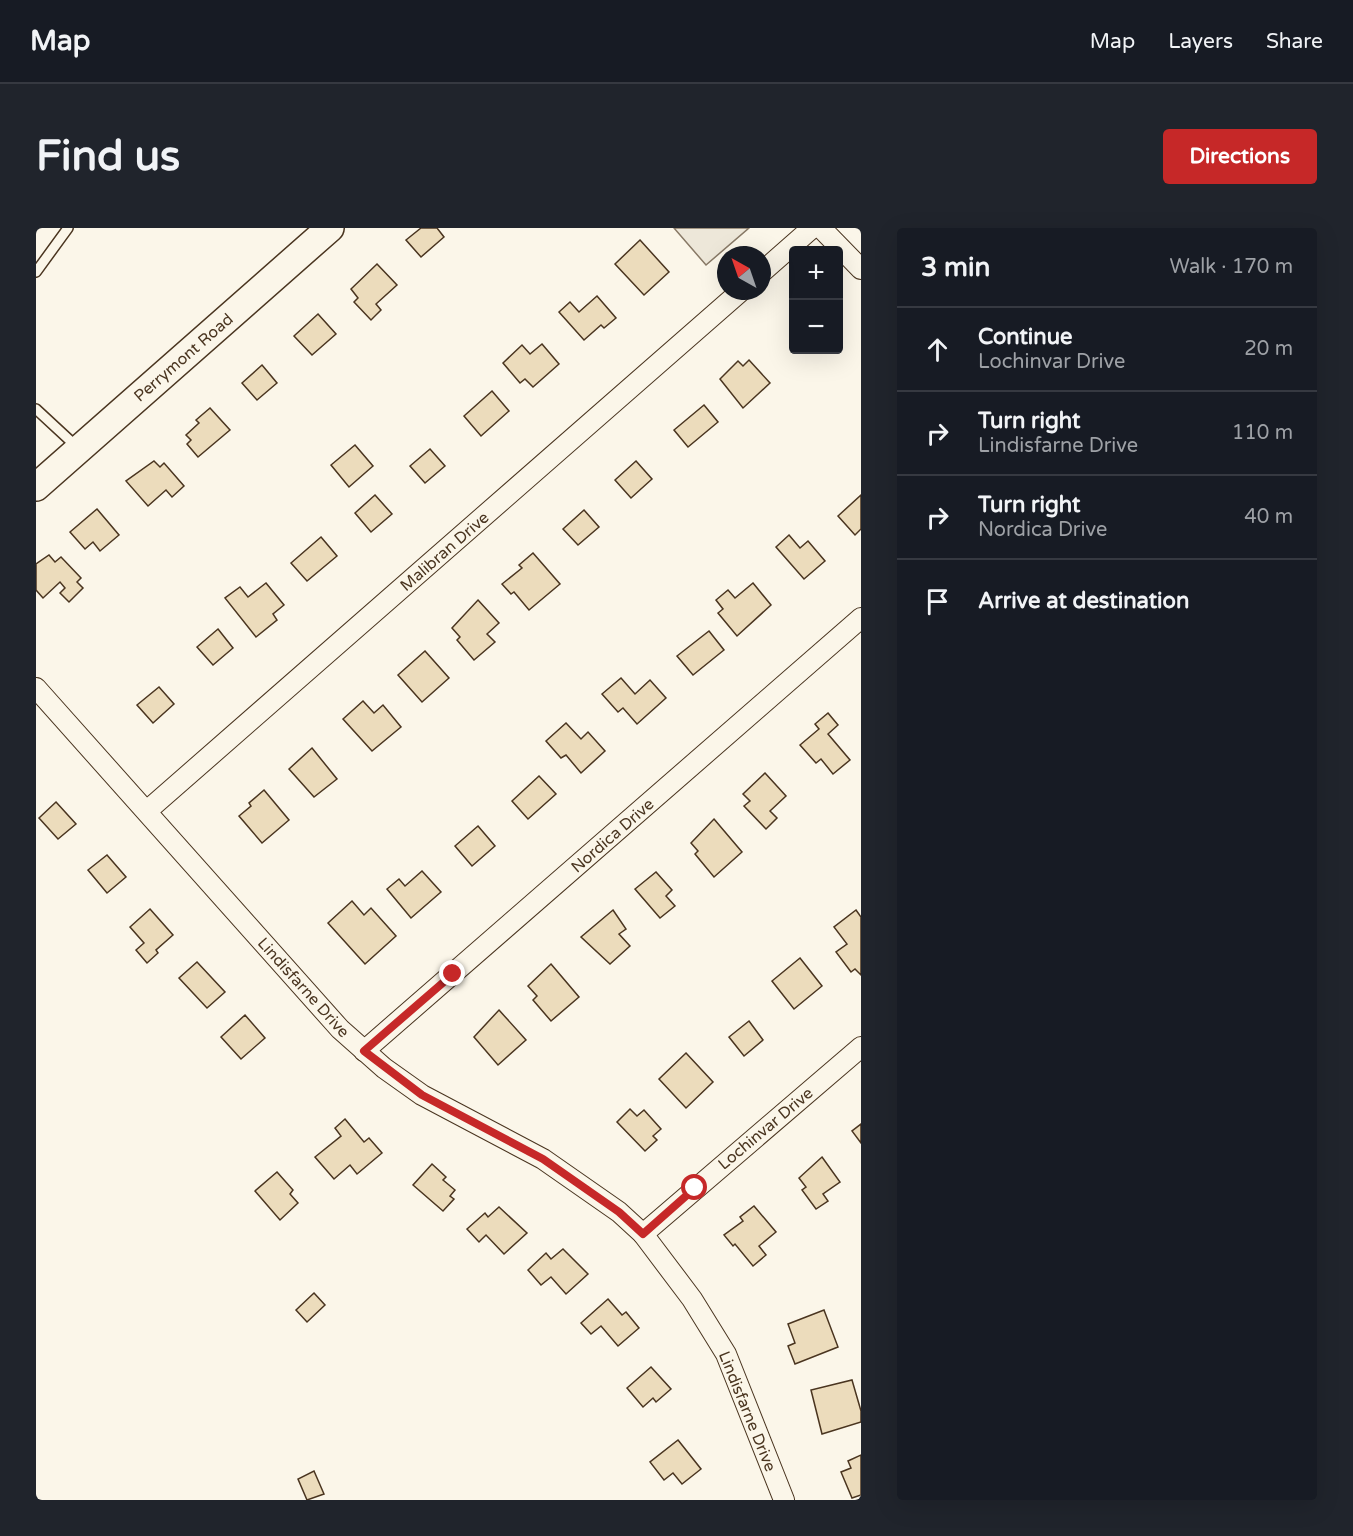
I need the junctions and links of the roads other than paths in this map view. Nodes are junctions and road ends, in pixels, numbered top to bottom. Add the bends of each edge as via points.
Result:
1 (68, 228) edge
2 (330, 228) edge
3 (812, 228) edge
4 (820, 228) edge
5 (771, 264) edge
6 (861, 268) edge
7 (36, 272) edge
8 (731, 300) edge
9 (36, 410) edge
10 (79, 449) junction
11 (36, 487) edge
12 (861, 618) edge
13 (36, 688) edge
14 (148, 810) junction
15 (861, 1047) edge
16 (364, 1051) junction
17 (643, 1234) junction
18 (784, 1500) edge

1 - 7 lane
2 - 10 street, Perrymont Road
3 - 5 street
4 - 6 street
8 - 14 street, Malibran Drive
9 - 10 lane
10 - 11 street, Perrymont Road
12 - 16 street, Nordica Drive
13 - 14 street, Lindisfarne Drive
14 - 16 street, Lindisfarne Drive via 340,1029
15 - 17 street, Lochinvar Drive
16 - 17 street, Lindisfarne Drive via 422,1095 543,1159 619,1212
17 - 18 street, Lindisfarne Drive via 692,1299 726,1354

